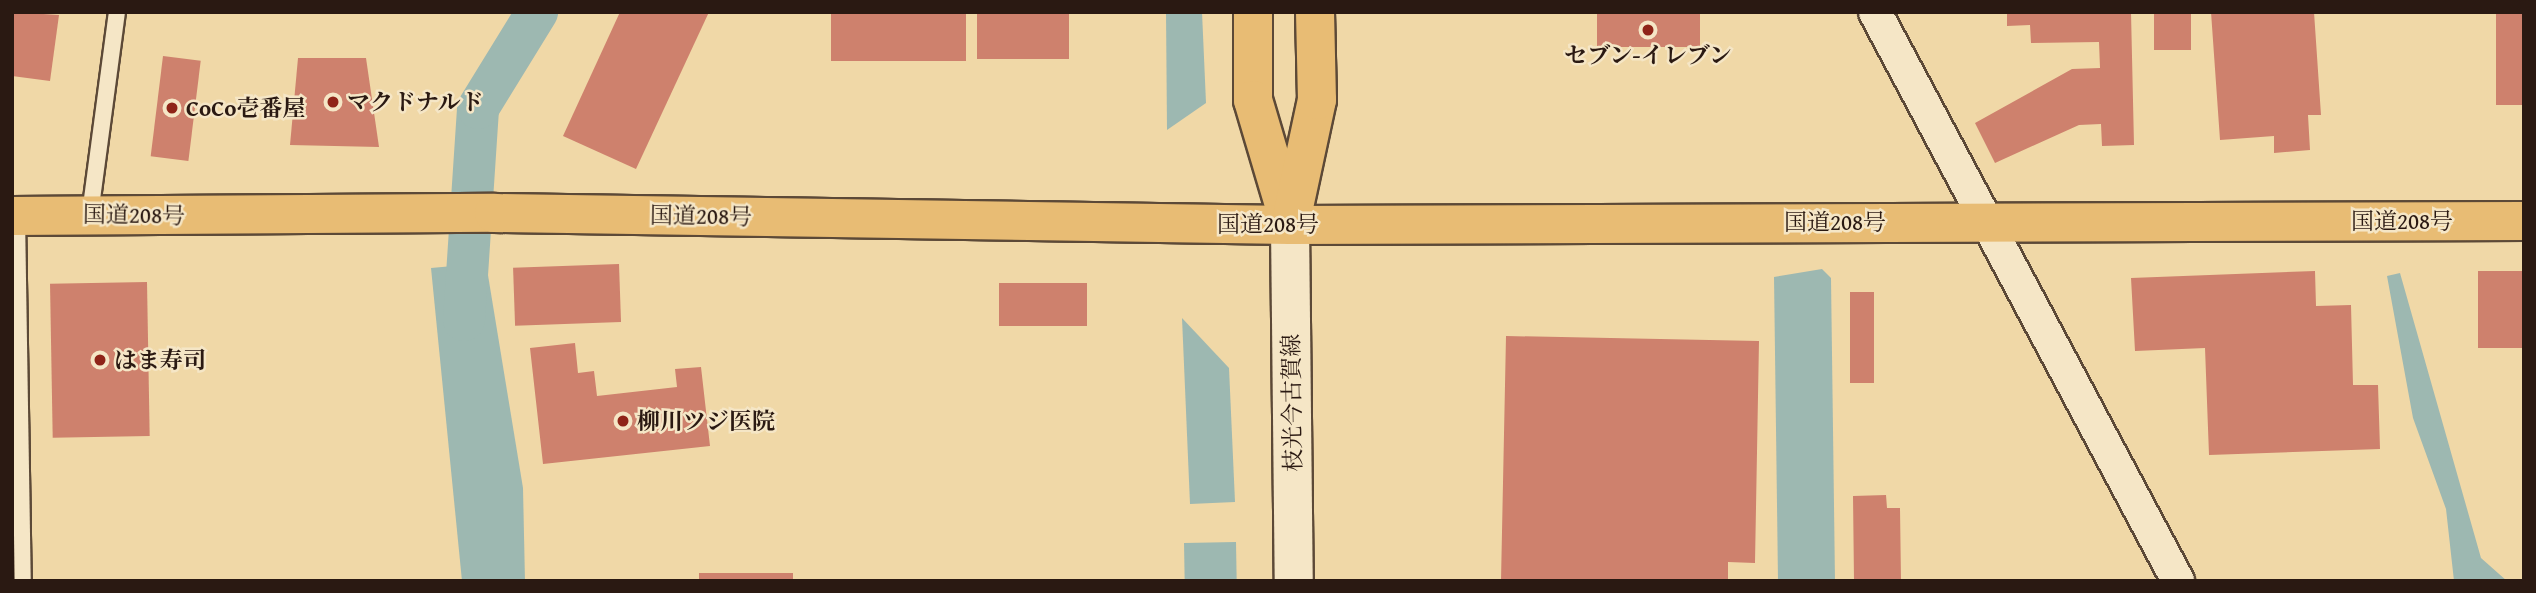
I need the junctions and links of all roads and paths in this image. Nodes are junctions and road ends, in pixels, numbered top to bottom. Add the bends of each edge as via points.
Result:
1 (117, 12) edge
2 (1253, 12) edge
3 (1315, 12) edge
4 (1875, 12) edge
5 (90, 214) junction
6 (14, 216) edge
7 (1987, 221) junction
8 (2524, 221) edge
9 (1290, 225) junction
10 (23, 581) edge
11 (1294, 581) edge
12 (2178, 581) edge

1 - 5 lane
2 - 9 highway via 1253,100
3 - 9 highway via 1317,100
4 - 7 street
5 - 6 highway, 国道208号
5 - 9 highway, 国道208号 via 494,213
6 - 10 lane
7 - 8 highway, 国道208号
7 - 9 highway, 国道208号
7 - 12 street
9 - 11 main road, 枝光今古賀線

